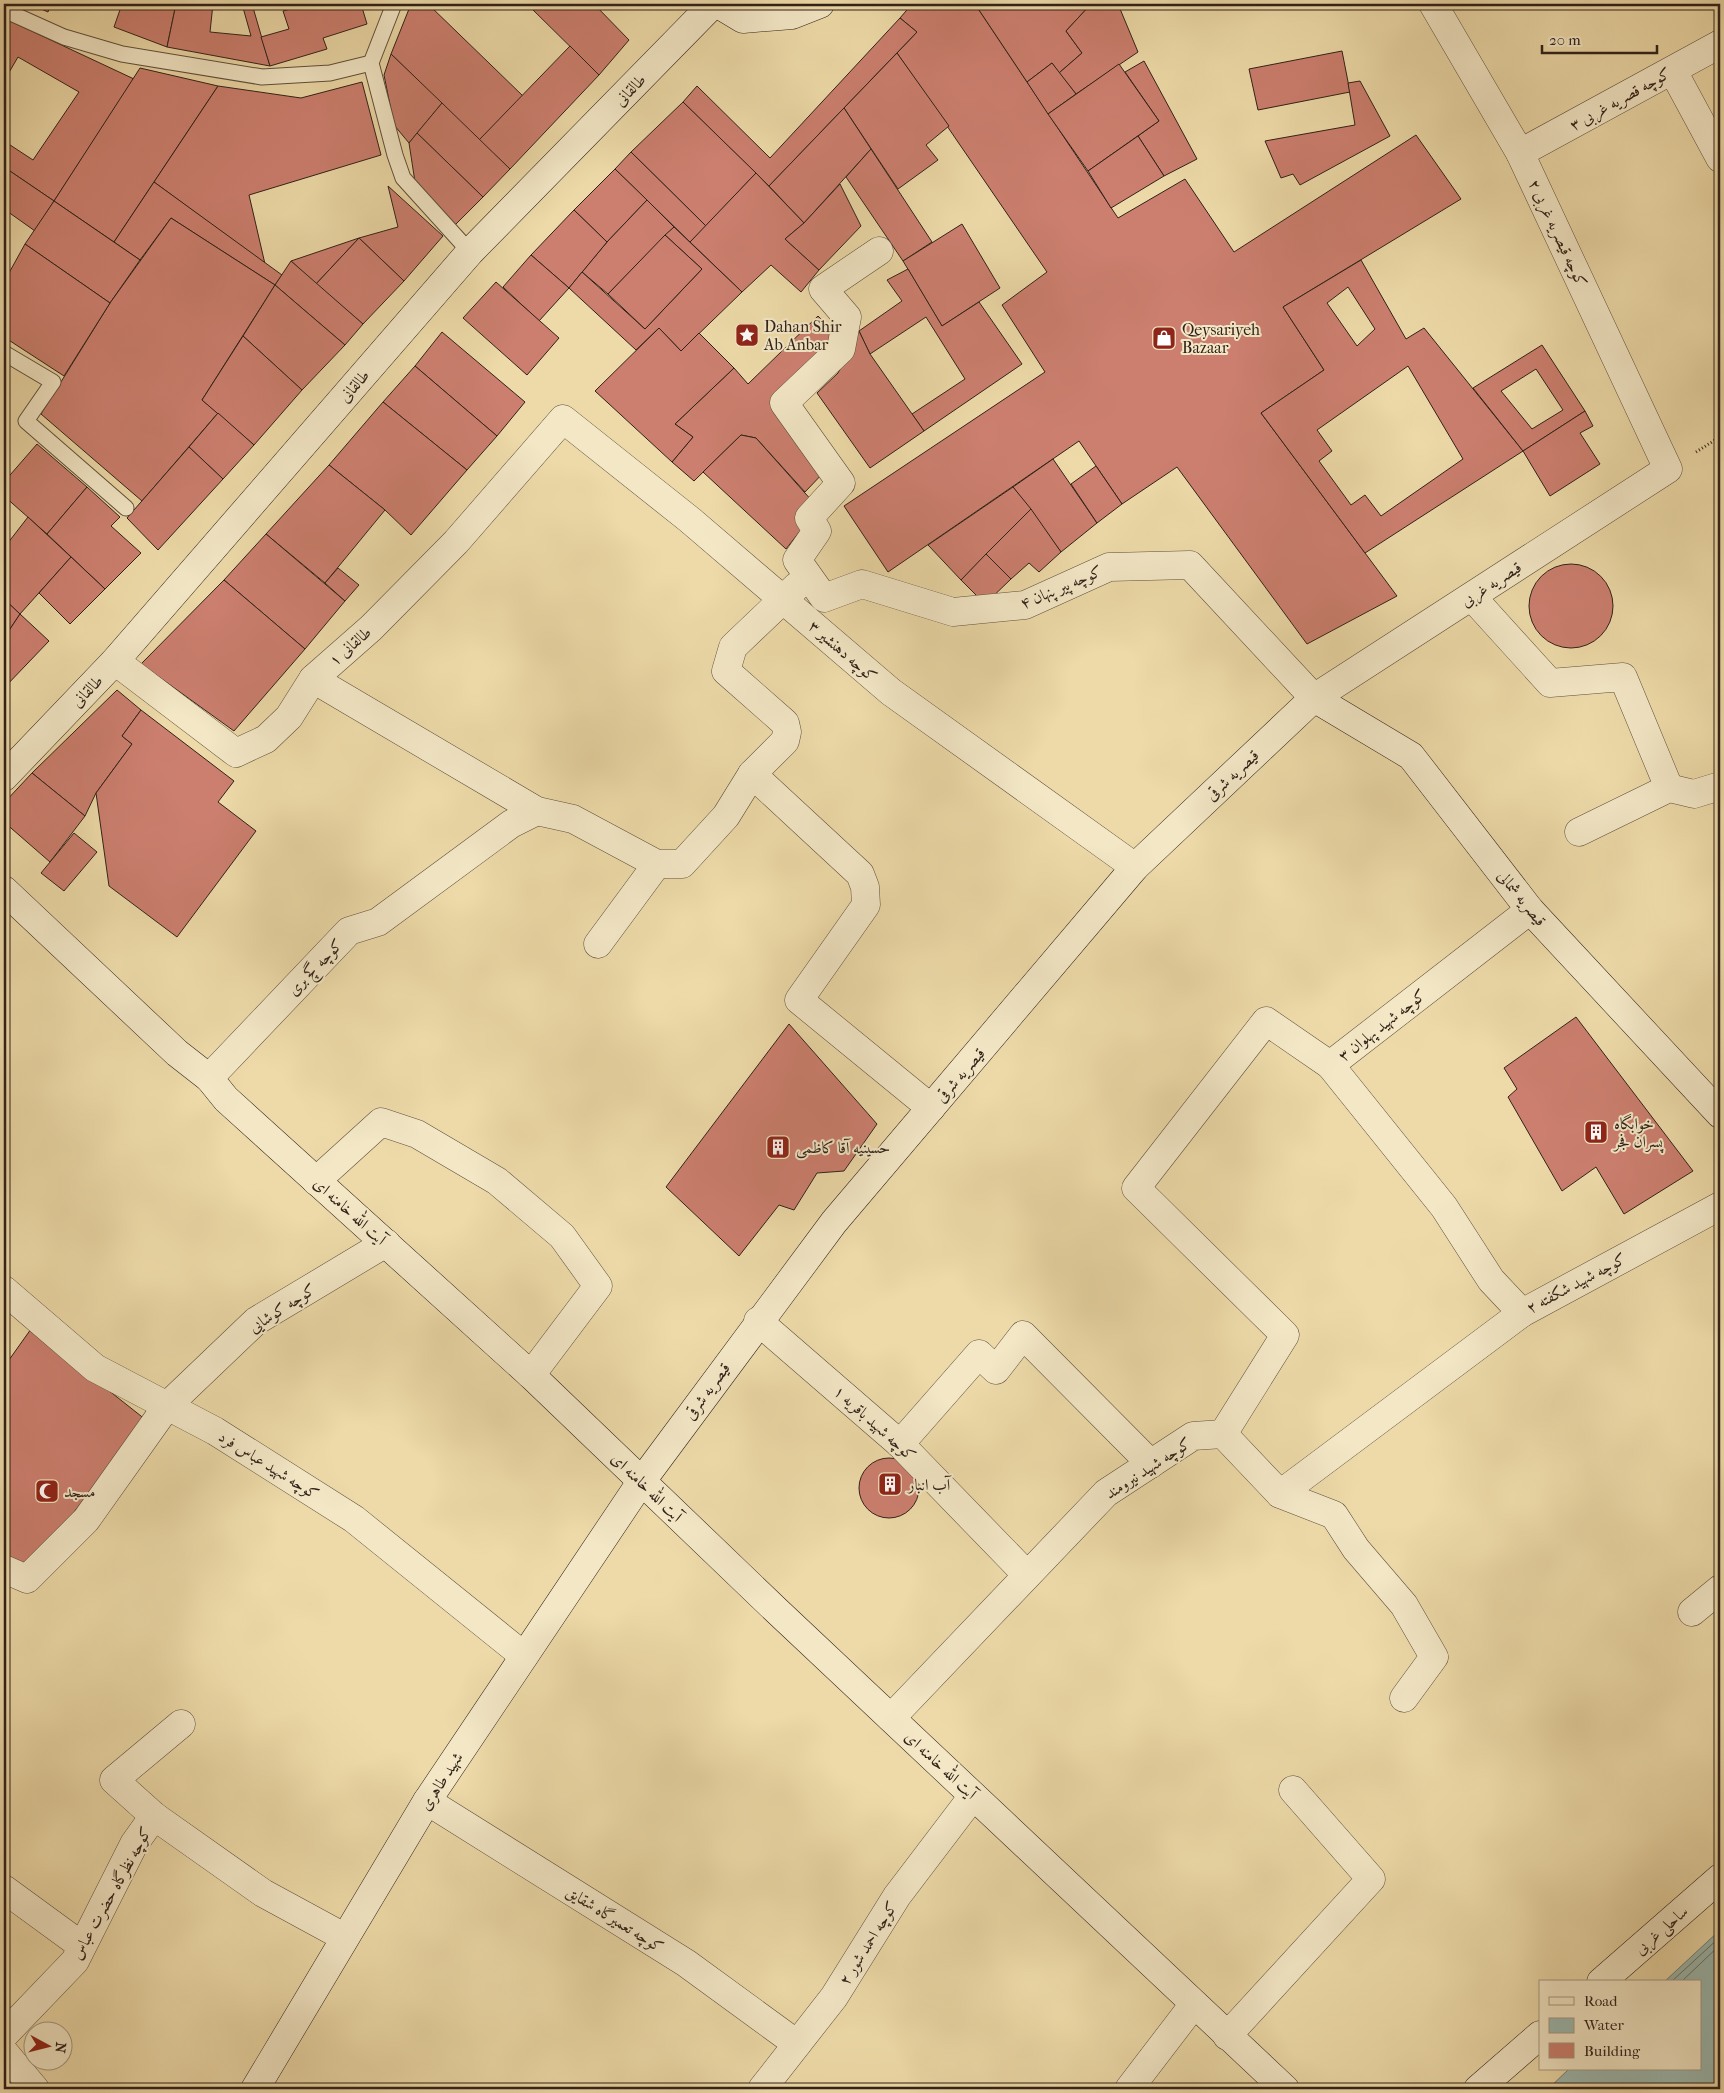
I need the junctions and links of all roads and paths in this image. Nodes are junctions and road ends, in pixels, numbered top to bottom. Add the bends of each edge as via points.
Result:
1 (394, 4) edge
2 (713, 4) edge
3 (718, 4) edge
4 (820, 4) edge
5 (1433, 4) edge
6 (4, 10) edge
7 (1720, 44) edge
8 (371, 63) junction
9 (1673, 71) junction
10 (1520, 153) junction
11 (1720, 158) edge
12 (879, 251) dead end
13 (470, 252) junction
14 (4, 353) edge
15 (563, 419) joint
16 (1668, 470) joint
17 (126, 508) dead end
18 (809, 576) junction
19 (1472, 597) junction
20 (782, 598) junction
21 (115, 661) junction
22 (313, 679) junction
23 (1314, 698) junction
24 (752, 774) junction
25 (4, 777) edge
26 (1720, 786) edge
27 (1669, 788) junction
28 (537, 811) junction
29 (1579, 832) dead end
30 (657, 864) junction
31 (1135, 867) junction
32 (4, 890) edge
33 (1530, 910) junction
34 (598, 944) dead end
35 (1330, 1065) junction
36 (209, 1078) junction
37 (931, 1108) junction
38 (1720, 1114) edge
39 (316, 1181) junction
40 (1720, 1206) edge
41 (1444, 1207) joint
42 (386, 1243) junction
43 (4, 1290) edge
44 (1522, 1313) junction
45 (758, 1322) junction
46 (531, 1375) junction
47 (167, 1406) junction
48 (1223, 1434) junction
49 (900, 1444) junction
50 (1151, 1464) junction
51 (641, 1482) junction
52 (1280, 1494) junction
53 (4, 1569) edge
54 (1027, 1575) junction
55 (1720, 1589) edge
56 (1692, 1612) dead end
57 (524, 1656) junction
58 (1404, 1698) dead end
59 (891, 1718) junction
60 (180, 1724) dead end
61 (1293, 1790) dead end
62 (973, 1796) junction
63 (427, 1801) junction
64 (154, 1816) junction
65 (1720, 1878) edge
66 (4, 1889) edge
67 (344, 1937) junction
68 (82, 1946) junction
69 (1603, 1980) edge
70 (1194, 2004) junction
71 (4, 2035) edge
72 (1227, 2036) junction
73 (1539, 2036) edge
74 (797, 2044) junction
75 (4, 2052) edge
76 (35, 2089) edge
77 (255, 2089) edge
78 (762, 2089) edge
79 (1129, 2089) edge
80 (1285, 2089) edge
81 (1478, 2089) edge

1 - 8 lane
2 - 13 street, طالقانی
3 - 4 street via 743,19 792,16
5 - 10 street, کوچه قیصریه غربی ۲
6 - 8 lane via 64,37 122,54 262,77 330,73
7 - 9 street, کوچه قصریه غربی ۳
8 - 13 lane via 403,178
9 - 10 street, کوچه قصریه غربی ۳
9 - 11 street
10 - 16 street, کوچه قیصریه غربی ۲
12 - 18 street, کوچه پیر پنهان ۴ via 823,289 848,318 841,349 784,403 841,482 809,518 817,531 797,560
13 - 21 street, طالقانی
14 - 17 lane via 53,382 26,421
15 - 20 street, کوچه دهنشیر ۳
15 - 22 street, طالقانی ۱ via 456,542 372,628
16 - 19 street, قیصریه غربی
18 - 20 street
18 - 23 street, کوچه پیر پنهان ۴ via 824,598 862,584 953,612 1025,605 1109,567 1190,565
19 - 23 street, قیصریه غربی
19 - 27 street via 1550,683 1623,677
20 - 24 street via 733,647 726,671 785,724 785,741
20 - 31 street, کوچه دهنشیر ۳ via 891,692
21 - 22 street, طالقانی ۱ via 236,753 266,739 289,717
21 - 25 street, طالقانی
22 - 28 street
23 - 31 street, قیصریه شرقی
23 - 33 street, قیصریه شمالی via 1411,756
24 - 30 street via 726,816 682,864
24 - 37 street via 860,874 865,887 866,905 799,1000
26 - 27 street via 1694,794
27 - 29 street
28 - 30 street via 573,819
28 - 36 street, کوچه گچ بری via 511,824 378,922 349,931
30 - 34 street
31 - 37 street, قیصریه شرقی
32 - 36 street, آیت الله خامنه ای via 177,1053
33 - 35 street, کوچه شهید پهلوان ۳
33 - 38 street, قیصریه شمالی
35 - 41 street, کوچه شهید پهلوان ۳
35 - 48 street via 1266,1021 1136,1188 1285,1335
36 - 39 street, آیت الله خامنه ای via 226,1099
37 - 45 street, قیصریه شرقی via 834,1222
39 - 42 street, آیت الله خامنه ای
39 - 46 street via 381,1122 418,1134 497,1180 562,1236 598,1286
40 - 44 street, کوچه شهید شکفته ۲
41 - 44 street, کوچه شهید شکفته ۲ via 1491,1280
42 - 46 street, آیت الله خامنه ای
42 - 47 street, کوچه کوشایی via 256,1321
43 - 47 street, کوچه شهید عباس فرد via 95,1368
44 - 52 street
45 - 49 street, کوچه شهید باقریه ۱
45 - 51 street, قیصریه شرقی
46 - 51 street, آیت الله خامنه ای
47 - 53 street, کوچه کوشایی via 86,1520 27,1579
47 - 57 street, کوچه شهید عباس فرد via 215,1432 354,1519
48 - 50 street, کوچه شهید نیرومند via 1193,1436
48 - 52 street
49 - 50 street via 979,1354 996,1370 1023,1335
49 - 54 street, کوچه شهید باقریه ۱
50 - 54 street, کوچه شهید نیرومند via 1106,1493
51 - 57 street, شهید طاهری
51 - 59 street, آیت الله خامنه ای
52 - 58 street via 1334,1515 1356,1549 1404,1605 1434,1657
54 - 59 street, کوچه شهید نیرومند
55 - 56 street
57 - 63 street, شهید طاهری
59 - 62 street, آیت الله خامنه ای
60 - 64 street via 114,1780
61 - 72 street via 1371,1879
62 - 70 street, آیت الله خامنه ای
62 - 74 street, کوچه احمد شور ۲ via 897,1896 834,1997
63 - 67 street, شهید طاهری
63 - 74 street, کوچه تعمیرگاه شقایق via 686,1964
64 - 67 street via 264,1893
64 - 68 street, کوچه نظرگاه حضرت عباس via 134,1844
65 - 69 street, ساحلی غربی
66 - 68 street
67 - 77 street, شهید طاهری
68 - 71 street, کوچه نظرگاه حضرت عباس via 75,1961
70 - 72 street, آیت الله خامنه ای
70 - 79 street
72 - 80 street, آیت الله خامنه ای
73 - 81 street
74 - 78 street, کوچه احمد شور ۲
75 - 76 street

